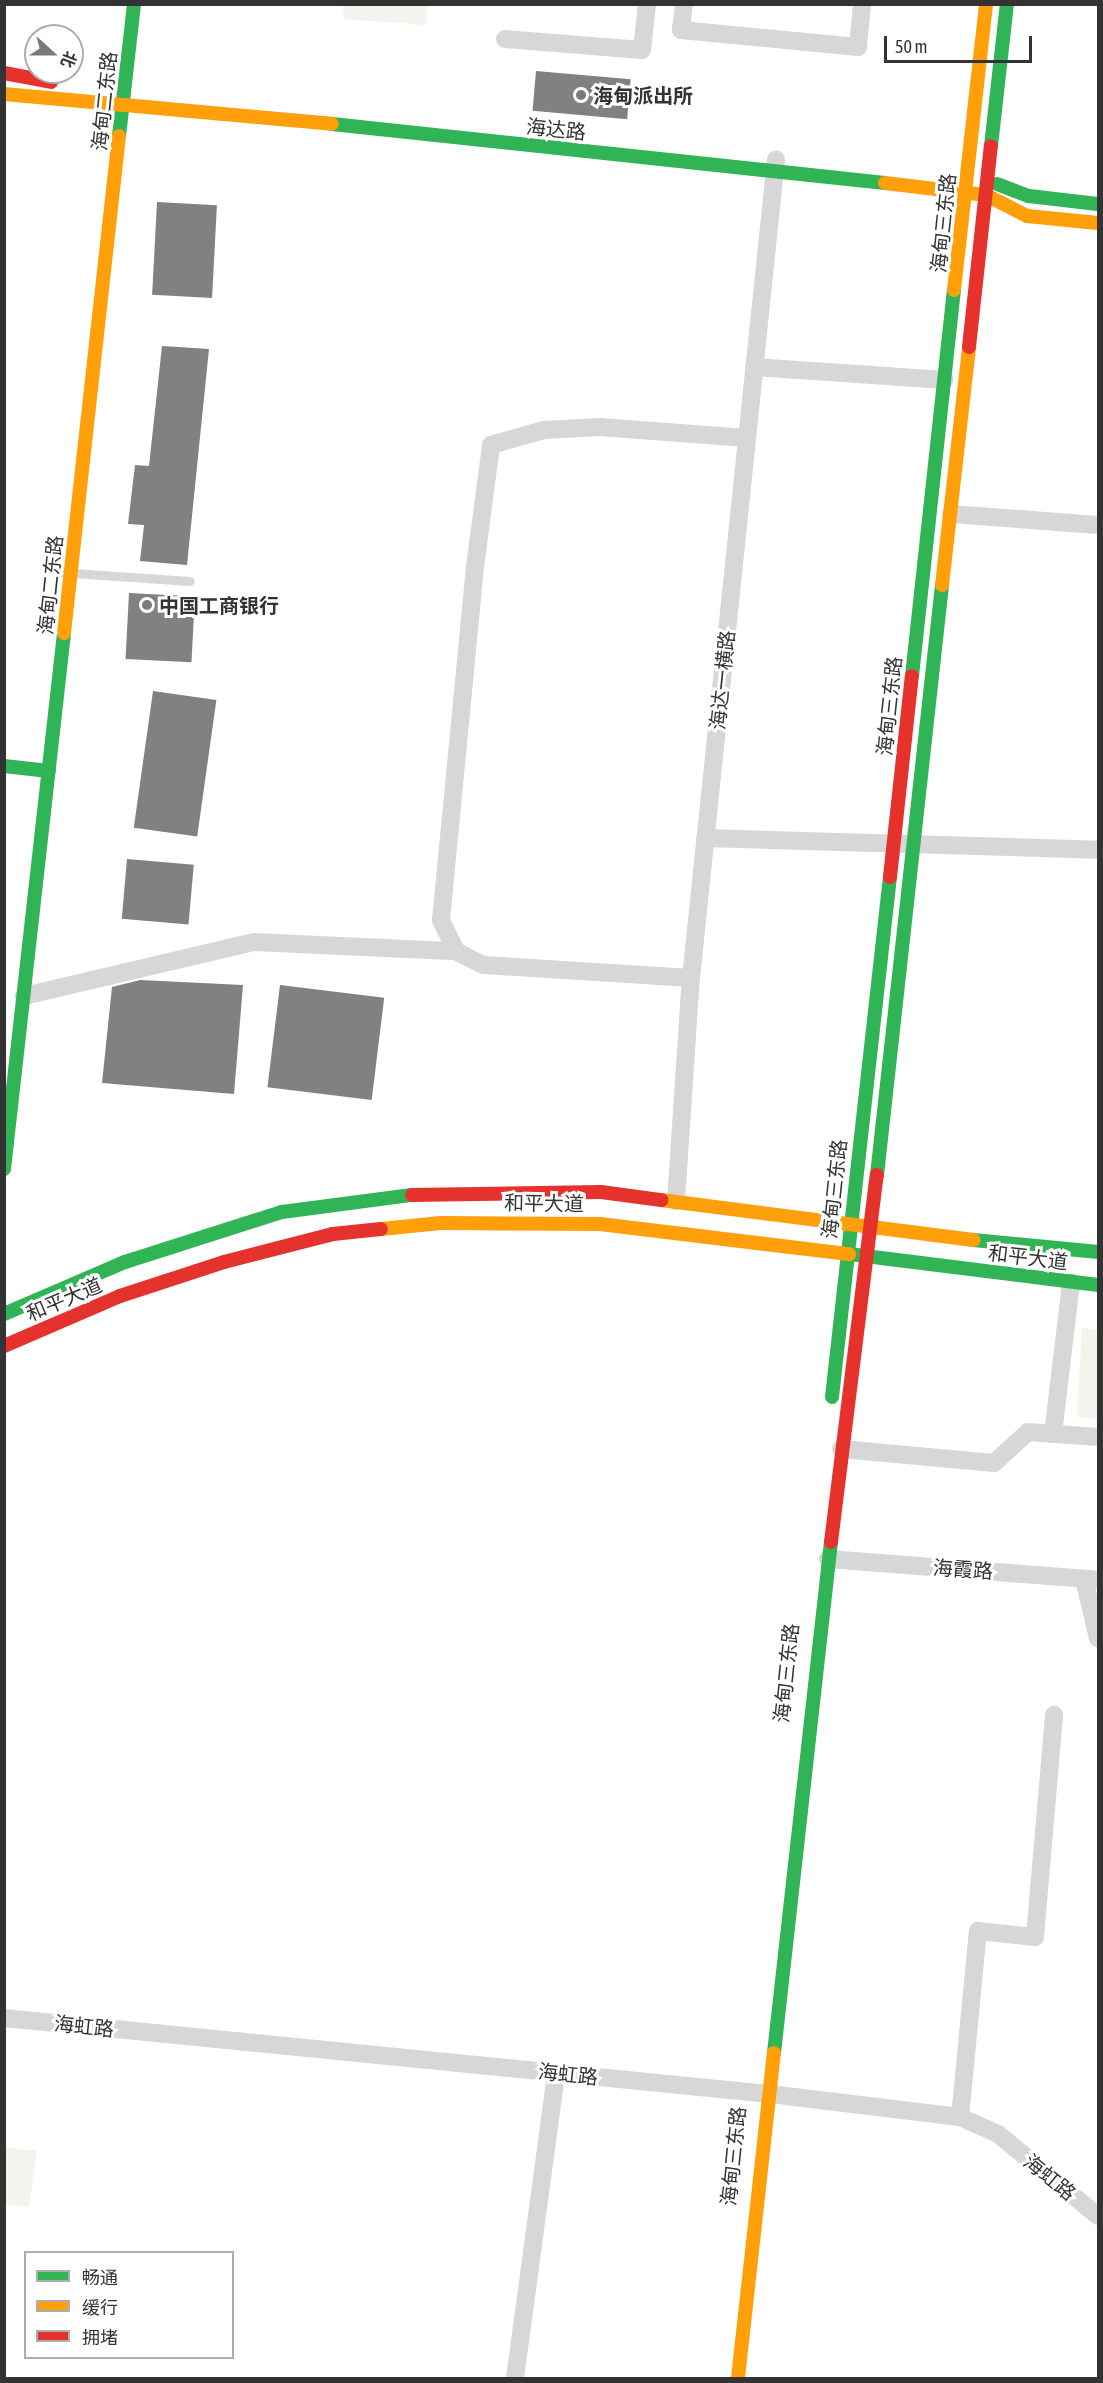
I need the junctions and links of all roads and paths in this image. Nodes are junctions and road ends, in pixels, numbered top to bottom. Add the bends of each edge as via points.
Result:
1 (120, 4) edge
2 (134, 4) edge
3 (647, 4) edge
4 (684, 4) edge
5 (862, 4) edge
6 (986, 4) edge
7 (1008, 4) edge
8 (505, 39) dead end
9 (4, 73) edge
10 (24, 76) edge
11 (4, 94) edge
12 (117, 95) junction
13 (776, 165) junction
14 (966, 185) junction
15 (987, 187) junction
16 (1098, 204) edge
17 (1098, 223) edge
18 (754, 367) junction
19 (945, 380) junction
20 (747, 438) junction
21 (951, 514) junction
22 (1098, 525) edge
23 (64, 573) junction
24 (190, 581) dead end
25 (4, 766) edge
26 (42, 775) junction
27 (4, 776) edge
28 (705, 838) junction
29 (893, 843) junction
30 (914, 843) junction
31 (1098, 850) edge
32 (456, 951) junction
33 (691, 978) junction
34 (24, 996) junction
35 (4, 1053) edge
36 (4, 1169) edge
37 (676, 1201) junction
38 (850, 1223) junction
39 (871, 1226) junction
40 (1098, 1252) edge
41 (847, 1253) junction
42 (868, 1256) junction
43 (1071, 1282) junction
44 (1098, 1285) edge
45 (4, 1314) edge
46 (4, 1346) edge
47 (831, 1407) dead end
48 (1053, 1434) junction
49 (1098, 1437) edge
50 (834, 1444) junction
51 (828, 1559) junction
52 (1091, 1579) edge
53 (1098, 1638) edge
54 (1054, 1715) dead end
55 (4, 2018) edge
56 (556, 2073) junction
57 (765, 2094) junction
58 (960, 2117) junction
59 (1098, 2216) edge
60 (515, 2379) edge
61 (727, 2379) edge
62 (738, 2379) edge

1 - 12 main road, 海甸二东路
2 - 12 main road, 海甸二东路
3 - 8 street via 642,50
4 - 5 street via 681,30 858,47
6 - 14 main road, 海甸三东路
7 - 15 main road
9 - 10 main road
11 - 12 main road, 海达路
12 - 13 main road, 海达路
12 - 23 main road, 海甸二东路
13 - 14 main road, 海达路
13 - 18 street, 海达一横路
14 - 15 main road, 海达路
14 - 19 main road, 海甸三东路
15 - 16 main road, 海达路
15 - 17 main road, 海达路 via 1027,216
15 - 21 main road
18 - 19 street
18 - 20 street, 海达一横路
19 - 29 main road, 海甸三东路
20 - 28 street, 海达一横路
20 - 32 street via 600,427 544,430 491,445 441,920
21 - 22 street
21 - 30 main road
23 - 24 lane
23 - 26 main road, 海甸二东路
25 - 26 main road
26 - 27 main road
26 - 34 main road, 海甸二东路
26 - 35 main road, 海甸二东路
28 - 29 street
28 - 33 street, 海达一横路
29 - 30 street
29 - 38 main road, 海甸三东路
30 - 31 street
30 - 39 main road
32 - 33 street via 483,966
32 - 34 street via 254,942
33 - 37 street, 海达一横路
34 - 36 main road, 海甸二东路
37 - 38 main road, 和平大道
37 - 45 main road, 和平大道 via 586,1191 450,1191 292,1210 173,1244
38 - 39 main road, 和平大道
38 - 41 main road, 海甸三东路
39 - 40 main road, 和平大道
39 - 42 main road
41 - 42 main road, 和平大道
41 - 46 main road, 和平大道 via 600,1224 482,1222 333,1234 184,1273
41 - 47 main road, 海甸三东路
42 - 43 main road, 和平大道
42 - 50 main road
43 - 44 main road, 和平大道
43 - 48 street
48 - 49 street
48 - 50 street via 1028,1432 994,1463
50 - 51 main road
50 - 57 main road, 海甸三东路
51 - 52 street, 海霞路
51 - 57 main road
52 - 53 street
54 - 58 street via 1035,1937 978,1931
55 - 56 street, 海虹路
56 - 57 street, 海虹路
56 - 60 street
57 - 58 street, 海虹路
57 - 61 main road, 海甸三东路
57 - 62 main road
58 - 59 street, 海虹路 via 998,2134

